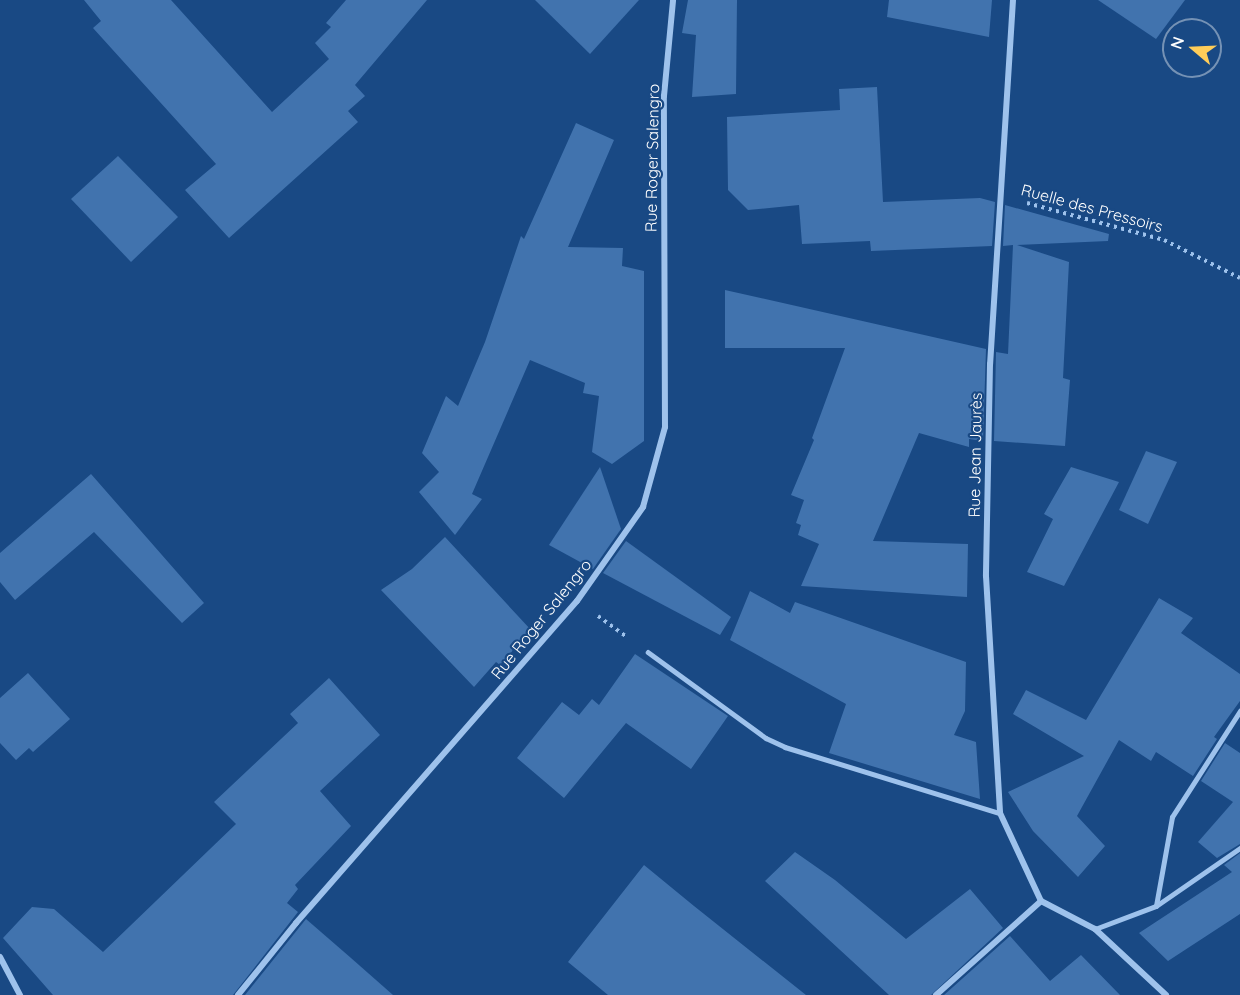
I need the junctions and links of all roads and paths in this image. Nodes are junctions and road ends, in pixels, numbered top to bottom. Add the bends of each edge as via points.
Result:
1 (673, 0) edge
2 (1013, 0) edge
3 (1002, 196) junction
4 (1240, 278) edge
5 (577, 601) junction
6 (648, 652) joint
7 (1240, 711) edge
8 (1000, 813) junction
9 (1240, 848) edge
10 (1041, 902) junction
11 (1156, 906) junction
12 (1095, 929) junction
13 (0, 957) edge
14 (20, 995) edge
15 (238, 995) edge
16 (936, 995) edge
17 (1166, 995) edge

1 - 5 street, Rue Roger Salengro via 664,96 665,427 643,507
2 - 3 street, Rue Jean Jaurès
3 - 4 path, Ruelle des Pressoirs via 1164,240
3 - 8 street, Rue Jean Jaurès via 990,364 986,576
5 - 6 path
5 - 15 street, Rue Roger Salengro
6 - 8 lane via 766,738 785,747
7 - 11 lane via 1172,817
8 - 10 street, Rue Jean Jaurès
9 - 11 lane
10 - 12 street
10 - 16 street
11 - 12 lane
12 - 17 street
13 - 14 street

